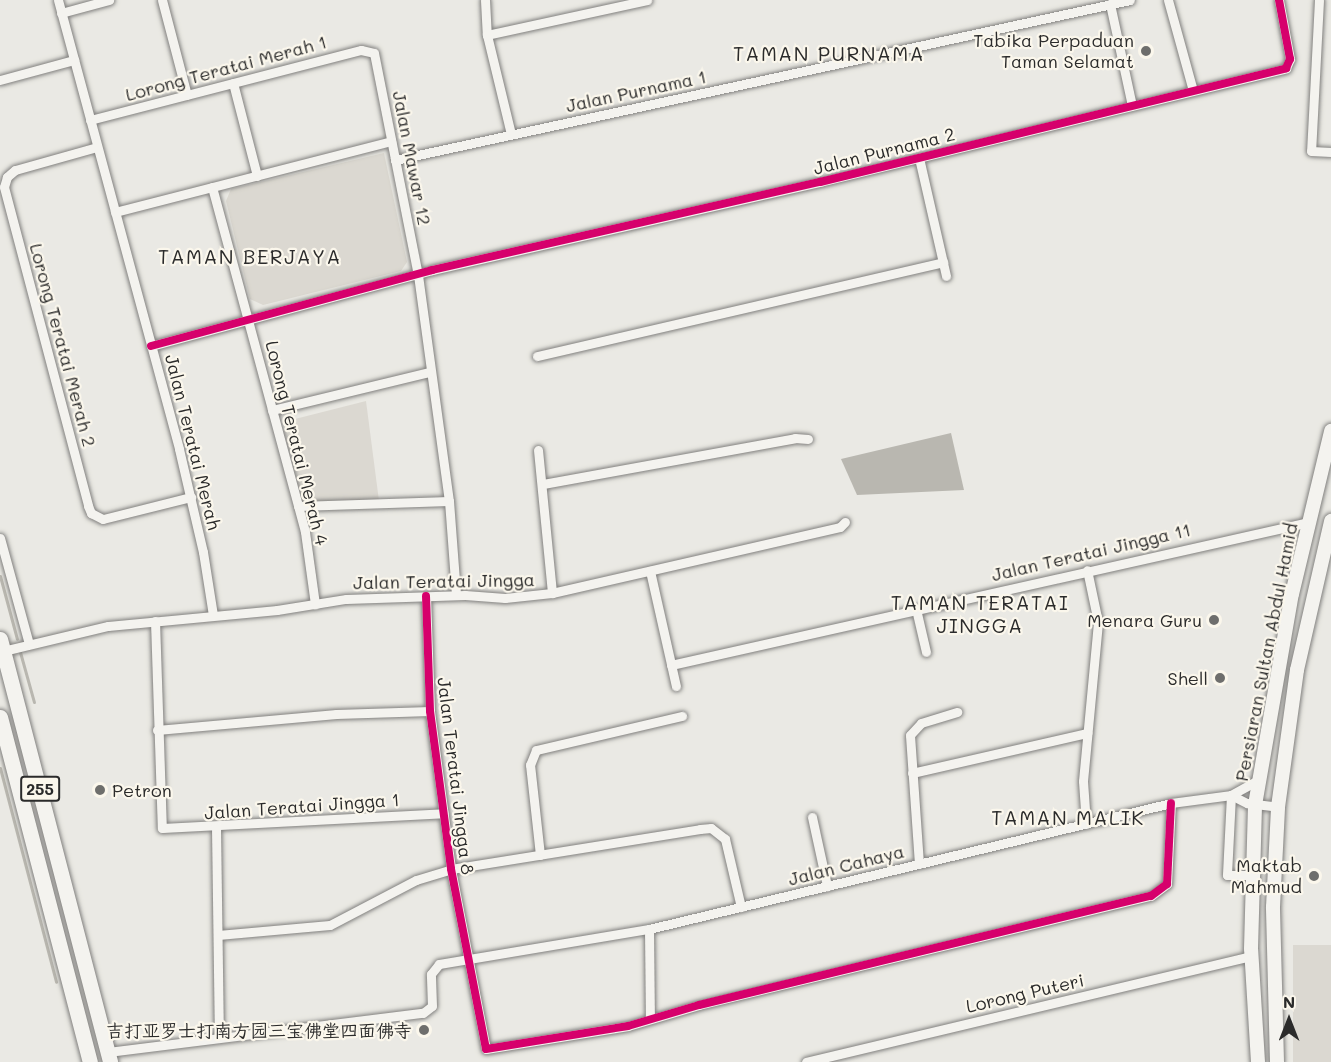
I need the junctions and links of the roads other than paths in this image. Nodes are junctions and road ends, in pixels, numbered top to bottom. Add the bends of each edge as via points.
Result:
1 (58, 0) edge
2 (109, 0) edge
3 (162, 0) edge
4 (485, 0) edge
5 (647, 0) edge
6 (1130, 0) edge
7 (1168, 0) edge
8 (1279, 0) edge
9 (1319, 0) edge
10 (1110, 4) junction
11 (61, 13) junction
12 (487, 35) junction
13 (370, 51) joint
14 (74, 60) junction
15 (0, 80) edge
16 (233, 83) junction
17 (1193, 91) junction
18 (187, 95) junction
19 (1132, 106) junction
20 (90, 120) junction
21 (512, 135) junction
22 (391, 141) junction
23 (98, 147) junction
24 (1331, 152) edge
25 (919, 158) junction
26 (395, 160) junction
27 (257, 176) junction
28 (212, 187) junction
29 (115, 212) junction
30 (943, 262) junction
31 (418, 275) junction
32 (946, 276) dead end
33 (248, 319) junction
34 (151, 346) junction
35 (537, 356) dead end
36 (429, 372) junction
37 (272, 410) junction
38 (1331, 431) edge
39 (808, 439) dead end
40 (537, 450) dead end
41 (543, 484) junction
42 (191, 497) junction
43 (449, 501) junction
44 (298, 506) junction
45 (1331, 521) edge
46 (845, 522) dead end
47 (1309, 522) junction
48 (0, 538) edge
49 (650, 570) junction
50 (1087, 570) junction
51 (552, 593) junction
52 (456, 595) junction
53 (426, 596) junction
54 (315, 604) junction
55 (916, 609) junction
56 (213, 615) junction
57 (155, 621) junction
58 (29, 644) junction
59 (2, 645) edge
60 (926, 652) dead end
61 (671, 665) junction
62 (675, 686) dead end
63 (430, 711) junction
64 (957, 712) dead end
65 (682, 716) dead end
66 (0, 717) edge
67 (157, 730) junction
68 (24, 733) junction
69 (1087, 733) junction
70 (3, 738) edge
71 (912, 773) junction
72 (1258, 780) junction
73 (1231, 795) junction
74 (1172, 803) junction
75 (1255, 805) junction
76 (1278, 807) junction
77 (444, 813) junction
78 (812, 817) dead end
79 (1086, 824) junction
80 (216, 827) junction
81 (540, 855) junction
82 (36, 856) junction
83 (919, 864) junction
84 (62, 868) junction
85 (451, 869) junction
86 (1251, 875) junction
87 (827, 886) junction
88 (741, 907) junction
89 (649, 929) junction
90 (218, 935) junction
91 (59, 938) junction
92 (1251, 956) junction
93 (468, 960) junction
94 (650, 1018) junction
95 (219, 1036) junction
96 (109, 1057) edge
97 (90, 1062) edge
98 (806, 1062) edge
99 (1258, 1062) edge
100 (1277, 1062) edge

1 - 11 street, Jalan Teratai Merah
2 - 11 street
3 - 18 street
4 - 12 street
5 - 12 street
6 - 10 street, Jalan Purnama 1
7 - 17 street
8 - 17 street, Jalan Purnama 2 via 1290,59 1288,67
9 - 24 street via 1311,151
10 - 19 street
10 - 21 street, Jalan Purnama 1
11 - 14 street, Jalan Teratai Merah
12 - 21 street
13 - 16 street, Lorong Teratai Merah 1
13 - 22 street, Jalan Mawar 12 via 376,57
14 - 15 street
14 - 20 street, Jalan Teratai Merah
16 - 18 street, Lorong Teratai Merah 1
16 - 27 street
17 - 19 street, Jalan Purnama 2
18 - 20 street, Lorong Teratai Merah 1
19 - 25 street, Jalan Purnama 2
20 - 23 street, Jalan Teratai Merah
21 - 26 street, Jalan Purnama 1
22 - 26 street, Jalan Mawar 12
22 - 27 street
23 - 29 street, Jalan Teratai Merah
23 - 42 street, Lorong Teratai Merah 2 via 15,170 7,177 4,188 85,495 91,513 104,519
25 - 30 street
25 - 31 street, Jalan Purnama 2
26 - 31 street, Jalan Mawar 12
27 - 28 street
28 - 29 street
28 - 33 street, Lorong Teratai Merah 4
29 - 34 street, Jalan Teratai Merah
30 - 32 street
30 - 35 street
31 - 33 street, Jalan Purnama 2
31 - 36 street, Jalan Mawar 12
33 - 34 street, Jalan Purnama 2
33 - 37 street, Lorong Teratai Merah 4
34 - 42 street, Jalan Teratai Merah
36 - 37 street
36 - 43 street, Jalan Mawar 12
37 - 44 street, Lorong Teratai Merah 4
38 - 47 main road, Persiaran Sultan Abdul Hamid
39 - 41 street via 795,438
40 - 41 street
41 - 51 street
42 - 56 street, Jalan Teratai Merah
43 - 44 street
43 - 52 street, Jalan Mawar 12
44 - 54 street, Lorong Teratai Merah 4
45 - 76 main road, Persiaran Sultan Abdul Hamid via 1297,670
46 - 49 street, Jalan Teratai Jingga via 840,527
47 - 50 street, Jalan Teratai Jingga 11
47 - 72 main road, Persiaran Sultan Abdul Hamid via 1287,615
48 - 58 street
49 - 51 street, Jalan Teratai Jingga
49 - 61 street
50 - 55 street, Jalan Teratai Jingga 11
50 - 69 street via 1098,618
51 - 52 street, Jalan Teratai Jingga via 505,598
52 - 53 street, Jalan Teratai Jingga
53 - 54 street, Jalan Teratai Jingga
53 - 63 street, Jalan Teratai Jingga 8
54 - 56 street, Jalan Teratai Jingga
55 - 60 street
55 - 61 street, Jalan Teratai Jingga 11
56 - 57 street, Jalan Teratai Jingga
57 - 58 street, Jalan Teratai Jingga via 108,626
57 - 67 street
58 - 59 street, Jalan Teratai Jingga
59 - 68 main road, 255
61 - 62 street
63 - 67 street via 336,714
63 - 77 street, Jalan Teratai Jingga 8
64 - 71 street via 914,728 910,735
65 - 81 street via 536,750 530,765
66 - 70 main road, 255
67 - 80 street, Jalan Teratai Jingga 1 via 162,828
68 - 82 main road via 27,770 46,844 45,852
68 - 84 main road, 255
69 - 71 street
69 - 79 street via 1083,781
70 - 82 main road, 255
71 - 83 street
72 - 73 street, Jalan Cahaya
72 - 75 main road, Persiaran Sultan Abdul Hamid
73 - 74 street, Jalan Cahaya
73 - 75 street
73 - 86 street via 1227,875
74 - 79 street, Jalan Cahaya
74 - 94 street via 1167,884 1151,896
75 - 76 street
75 - 86 main road, Persiaran Sultan Abdul Hamid
76 - 100 main road, Persiaran Sultan Abdul Hamid via 1273,907
77 - 80 street, Jalan Teratai Jingga 1
77 - 85 street, Jalan Teratai Jingga 8
78 - 87 street
79 - 83 street, Jalan Cahaya
80 - 90 street
81 - 85 street
81 - 88 street via 711,828 725,839
82 - 91 main road, 255
83 - 87 street, Jalan Cahaya
84 - 91 main road via 51,874
84 - 96 main road, 255
85 - 90 street via 416,880 330,925
85 - 93 street, Jalan Teratai Jingga 8
86 - 92 main road, Persiaran Sultan Abdul Hamid
87 - 88 street, Jalan Cahaya
88 - 89 street, Jalan Cahaya
89 - 93 street, Jalan Cahaya
89 - 94 street
90 - 95 street
91 - 97 main road, 255
92 - 98 street, Lorong Puteri
92 - 99 main road, Persiaran Sultan Abdul Hamid
93 - 94 street, Jalan Teratai Jingga 8 via 486,1049 628,1026
93 - 95 street, Jalan Cahaya via 434,968 433,1002 427,1011
95 - 96 street

